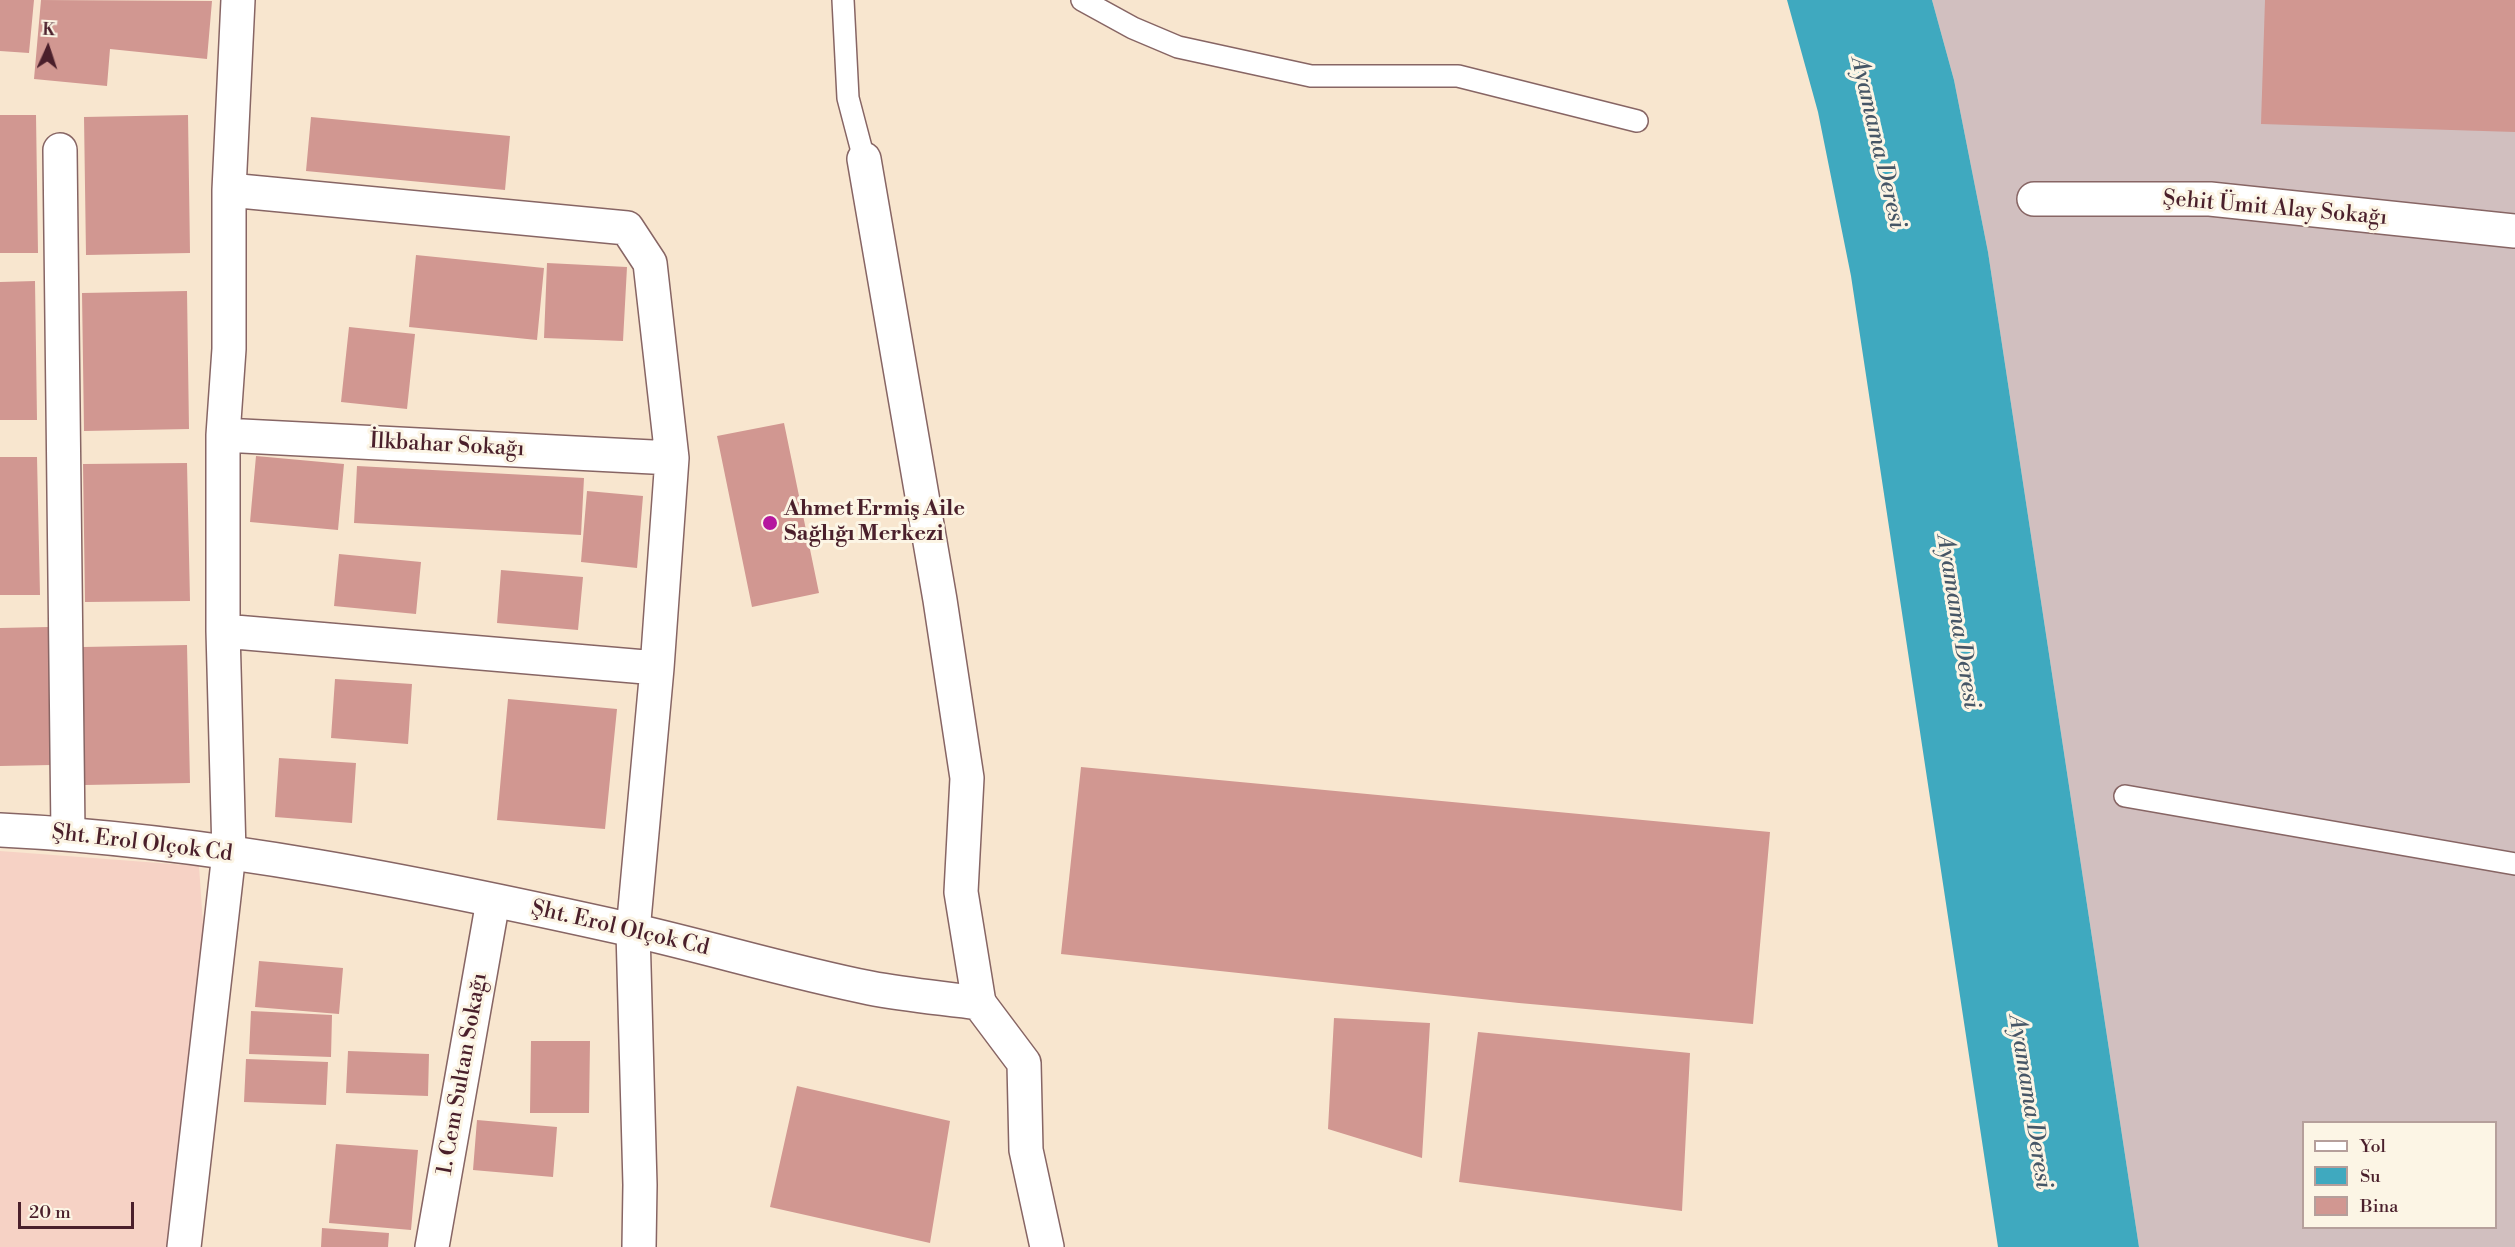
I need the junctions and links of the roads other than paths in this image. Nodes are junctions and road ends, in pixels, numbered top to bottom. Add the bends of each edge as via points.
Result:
1 (238, 0) edge
2 (843, 0) edge
3 (1082, 0) edge
4 (1637, 121) dead end
5 (60, 150) dead end
6 (864, 159) joint
7 (229, 190) junction
8 (2034, 199) dead end
9 (2515, 231) edge
10 (223, 435) junction
11 (672, 458) junction
12 (223, 631) junction
13 (657, 668) junction
14 (2125, 796) dead end
15 (0, 830) edge
16 (68, 833) junction
17 (229, 853) junction
18 (2515, 864) edge
19 (493, 901) junction
20 (633, 931) junction
21 (979, 1003) junction
22 (184, 1247) edge
23 (432, 1247) edge
24 (639, 1247) edge
25 (1047, 1247) edge

1 - 7 street
2 - 6 lane via 848,98
3 - 4 lane via 1132,28 1189,50 1311,76 1458,76
5 - 16 street
6 - 21 street via 967,778 961,892
7 - 10 street via 229,349
7 - 11 street via 627,228 650,263
8 - 9 street, Şehit Ümit Alay Sokağı via 2210,199
10 - 11 street, İlkbahar Sokağı
10 - 12 street
11 - 13 street
12 - 13 street
12 - 17 street
13 - 20 street
14 - 18 lane
15 - 16 street, Şht. Erol Olçok Cd
16 - 17 street, Şht. Erol Olçok Cd
17 - 19 street, Şht. Erol Olçok Cd
17 - 22 street
19 - 20 street, Şht. Erol Olçok Cd
19 - 23 street, 1. Cem Sultan Sokağı
20 - 21 street, Şht. Erol Olçok Cd via 871,988
20 - 24 street
21 - 25 street via 1024,1063 1026,1150

